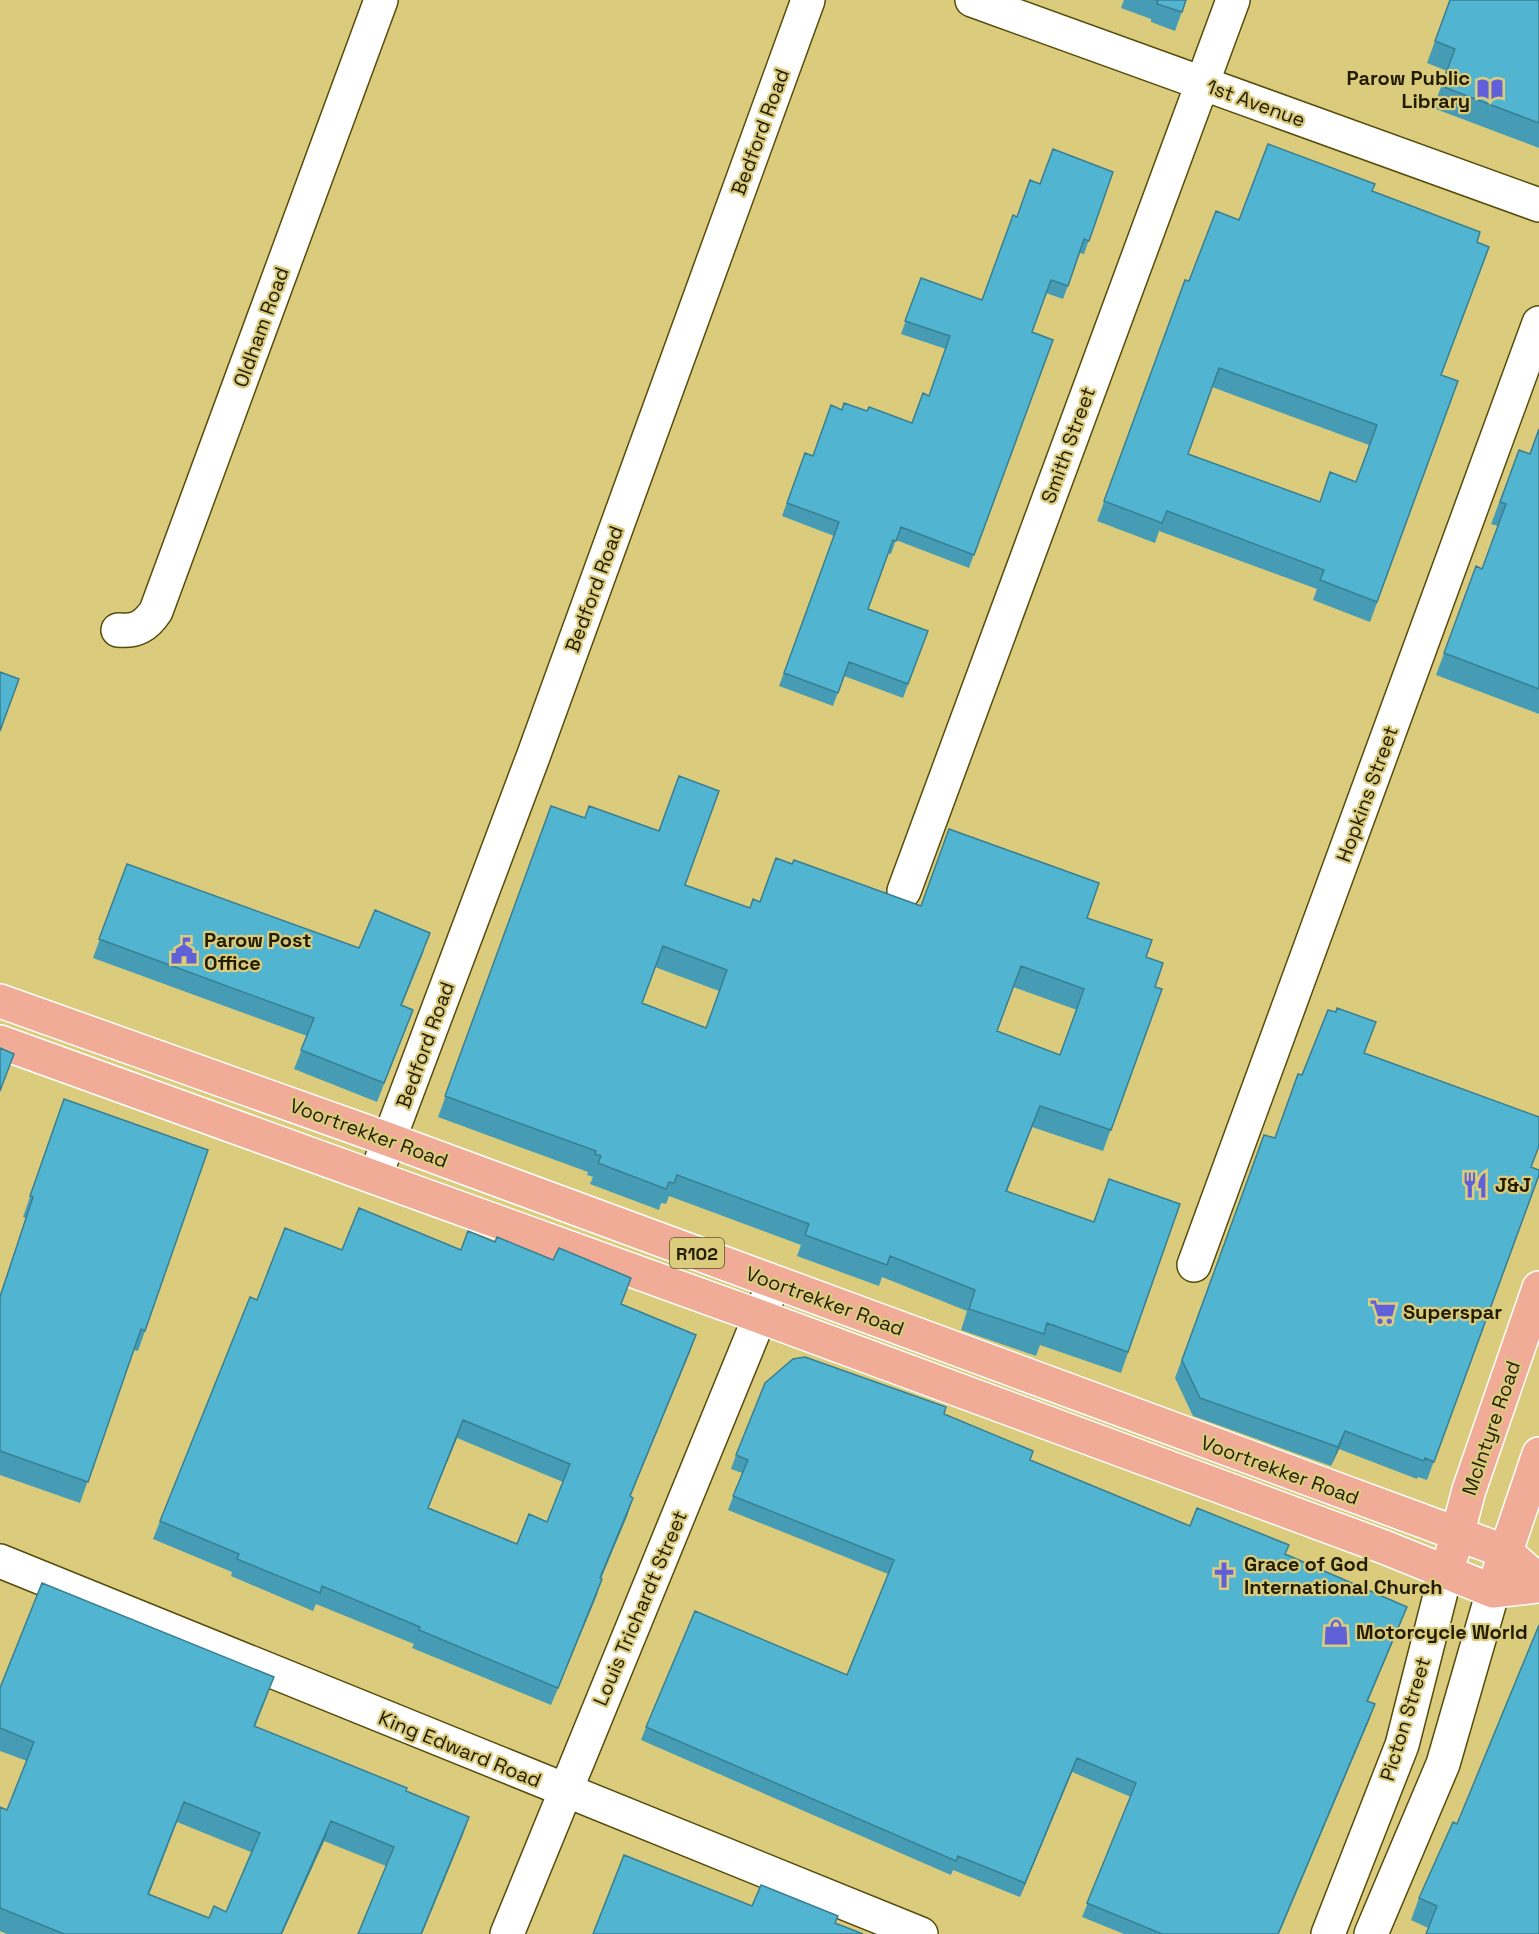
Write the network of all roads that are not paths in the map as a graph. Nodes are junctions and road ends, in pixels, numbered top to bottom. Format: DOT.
graph roads {
  1 [pos="381,0"];
  2 [pos="807,0"];
  3 [pos="972,0"];
  4 [pos="1233,0"];
  5 [pos="1202,84"];
  6 [pos="1539,206"];
  7 [pos="1539,323"];
  8 [pos="118,630"];
  9 [pos="903,891"];
  10 [pos="0,1001"];
  11 [pos="0,1042"];
  12 [pos="390,1140"];
  13 [pos="375,1177"];
  14 [pos="1194,1265"];
  15 [pos="774,1282"];
  16 [pos="1539,1288"];
  17 [pos="761,1317"];
  18 [pos="1539,1454"];
  19 [pos="1458,1534"];
  20 [pos="1506,1552"];
  21 [pos="0,1561"];
  22 [pos="1446,1572"];
  23 [pos="1539,1581"];
  24 [pos="1539,1586"];
  25 [pos="1493,1591"];
  26 [pos="564,1791"];
  27 [pos="507,1934"];
  28 [pos="921,1934"];
  29 [pos="1328,1934"];
  30 [pos="1371,1934"];
  1 -- 8 [label="street, Oldham Road"];
  2 -- 12 [label="street, Bedford Road"];
  3 -- 5 [label="street, 1st Avenue"];
  4 -- 5 [label="street, Smith Street"];
  5 -- 6 [label="street, 1st Avenue"];
  5 -- 9 [label="street, Smith Street"];
  7 -- 14 [label="street, Hopkins Street"];
  10 -- 12 [label="main road, Voortrekker Road / R102"];
  11 -- 13 [label="main road, Voortrekker Road / R102"];
  12 -- 13 [label="street, Bedford Road"];
  12 -- 15 [label="main road, Voortrekker Road / R102"];
  13 -- 17 [label="main road, Voortrekker Road / R102"];
  15 -- 17 [label="street, Louis Trichardt Street"];
  15 -- 19 [label="main road, Voortrekker Road / R102"];
  16 -- 19 [label="main road, McIntyre Road"];
  17 -- 22 [label="main road, Voortrekker Road / R102"];
  17 -- 26 [label="street, Louis Trichardt Street"];
  18 -- 20 [label="main road"];
  19 -- 20 [label="main road, Voortrekker Road / R102"];
  19 -- 22 [label="main road, Picton Street"];
  20 -- 23 [label="main road, Voortrekker Road / R102"];
  20 -- 25 [label="main road"];
  21 -- 26 [label="street, King Edward Road"];
  22 -- 25 [label="main road, Voortrekker Road / R102"];
  22 -- 29 [label="street, Picton Street"];
  24 -- 25 [label="main road, Voortrekker Road / R102"];
  25 -- 30 [label="street"];
  26 -- 27 [label="street, Louis Trichardt Street"];
  26 -- 28 [label="street, King Edward Road"];
}
